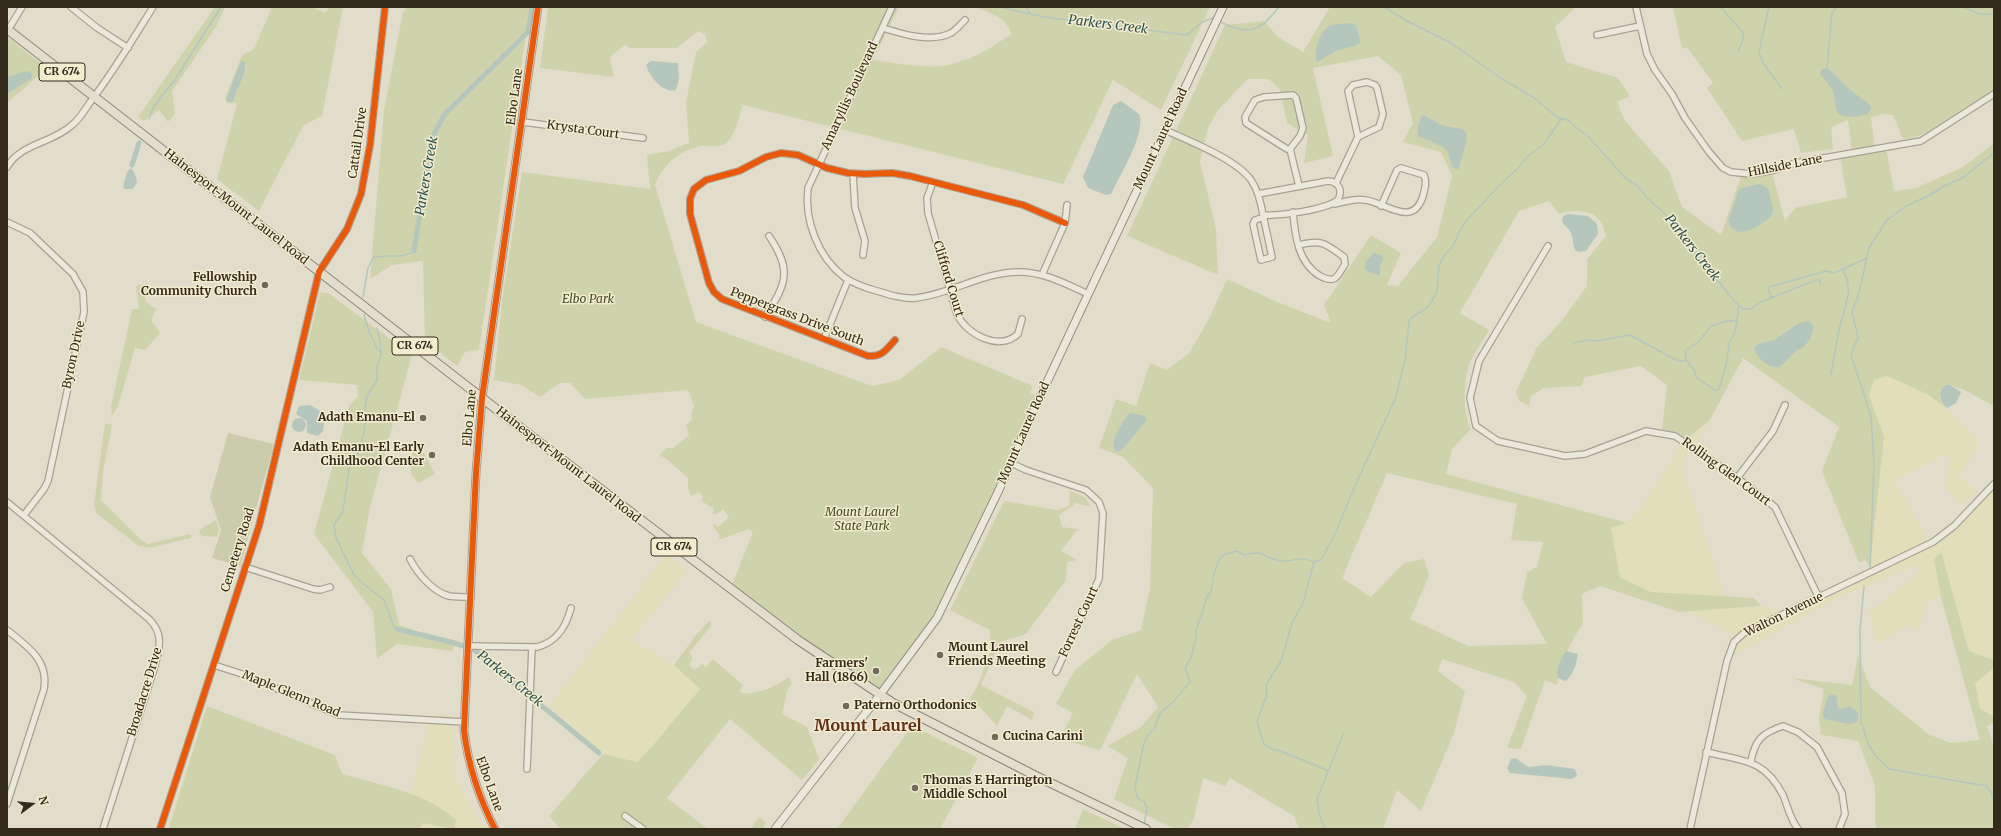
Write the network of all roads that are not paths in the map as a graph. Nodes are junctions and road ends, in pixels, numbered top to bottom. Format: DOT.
graph roads {
  1 [pos="22,7"];
  2 [pos="71,7"];
  3 [pos="153,7"];
  4 [pos="385,7"];
  5 [pos="538,7"];
  6 [pos="892,7"];
  7 [pos="1223,7"];
  8 [pos="1636,7"];
  9 [pos="965,20"];
  10 [pos="1640,26"];
  11 [pos="883,28"];
  12 [pos="7,30"];
  13 [pos="1597,35"];
  14 [pos="128,48"];
  15 [pos="1994,94"];
  16 [pos="94,97"];
  17 [pos="523,122"];
  18 [pos="1165,130"];
  19 [pos="1358,137"];
  20 [pos="643,138"];
  21 [pos="1290,149"];
  22 [pos="818,163"];
  23 [pos="7,167"];
  24 [pos="853,174"];
  25 [pos="933,182"];
  26 [pos="1336,183"];
  27 [pos="1299,186"];
  28 [pos="1258,194"];
  29 [pos="1332,204"];
  30 [pos="1067,205"];
  31 [pos="1381,206"];
  32 [pos="1294,212"];
  33 [pos="1264,216"];
  34 [pos="7,222"];
  35 [pos="1065,223"];
  36 [pos="769,236"];
  37 [pos="1299,245"];
  38 [pos="1548,246"];
  39 [pos="863,255"];
  40 [pos="319,272"];
  41 [pos="1042,275"];
  42 [pos="848,280"];
  43 [pos="950,289"];
  44 [pos="1088,294"];
  45 [pos="766,317"];
  46 [pos="1022,319"];
  47 [pos="824,339"];
  48 [pos="895,340"];
  49 [pos="482,398"];
  50 [pos="1785,405"];
  51 [pos="1011,463"];
  52 [pos="1737,478"];
  53 [pos="1994,484"];
  54 [pos="7,502"];
  55 [pos="24,516"];
  56 [pos="410,559"];
  57 [pos="245,567"];
  58 [pos="330,587"];
  59 [pos="471,597"];
  60 [pos="1819,598"];
  61 [pos="571,608"];
  62 [pos="7,630"];
  63 [pos="469,646"];
  64 [pos="532,647"];
  65 [pos="214,665"];
  66 [pos="1056,672"];
  67 [pos="879,696"];
  68 [pos="465,722"];
  69 [pos="1706,752"];
  70 [pos="1751,761"];
  71 [pos="527,769"];
  72 [pos="7,804"];
  73 [pos="625,816"];
  74 [pos="1143,828"];
  75 [pos="103,829"];
  76 [pos="160,829"];
  77 [pos="495,829"];
  78 [pos="643,829"];
  79 [pos="775,829"];
  80 [pos="1690,829"];
  81 [pos="1798,829"];
  82 [pos="1838,829"];
  1 -- 12 [label="street"];
  2 -- 14 [label="street"];
  3 -- 14 [label="street"];
  4 -- 40 [label="street, Cattail Drive"];
  5 -- 17 [label="main road, Elbo Lane"];
  6 -- 11 [label="street, Amaryllis Boulevard"];
  7 -- 18 [label="main road, Mount Laurel Road"];
  8 -- 10 [label="street, Hillside Lane"];
  9 -- 11 [label="street"];
  10 -- 13 [label="street"];
  10 -- 15 [label="street, Hillside Lane"];
  11 -- 22 [label="street, Amaryllis Boulevard"];
  12 -- 16 [label="main road, Hainesport-Mount Laurel Road / CR 674"];
  14 -- 16 [label="street"];
  16 -- 23 [label="street"];
  16 -- 40 [label="main road, Hainesport-Mount Laurel Road / CR 674"];
  17 -- 20 [label="street, Krysta Court"];
  17 -- 49 [label="main road, Elbo Lane"];
  18 -- 28 [label="street"];
  18 -- 44 [label="main road, Mount Laurel Road"];
  19 -- 19 [label="street"];
  19 -- 26 [label="street"];
  21 -- 21 [label="street"];
  21 -- 27 [label="street"];
  22 -- 24 [label="street, Peppergrass Drive South"];
  22 -- 42 [label="street, Amaryllis Boulevard"];
  22 -- 45 [label="street, Peppergrass Drive South"];
  24 -- 25 [label="street, Peppergrass Drive South"];
  24 -- 39 [label="street"];
  25 -- 35 [label="street, Peppergrass Drive South"];
  25 -- 43 [label="street, Clifford Court"];
  26 -- 27 [label="street"];
  26 -- 29 [label="street"];
  27 -- 28 [label="street"];
  28 -- 33 [label="street"];
  29 -- 31 [label="street"];
  29 -- 32 [label="street"];
  30 -- 35 [label="street"];
  31 -- 31 [label="street"];
  32 -- 33 [label="street"];
  32 -- 37 [label="street"];
  33 -- 33 [label="street"];
  34 -- 55 [label="street, Byron Drive"];
  35 -- 41 [label="street"];
  36 -- 45 [label="street"];
  37 -- 37 [label="street"];
  38 -- 52 [label="street, Rolling Glen Court"];
  40 -- 49 [label="main road, Hainesport-Mount Laurel Road / CR 674"];
  40 -- 57 [label="street, Cemetery Road"];
  41 -- 43 [label="street, Amaryllis Boulevard"];
  41 -- 44 [label="street, Amaryllis Boulevard"];
  42 -- 43 [label="street, Amaryllis Boulevard"];
  42 -- 47 [label="street"];
  43 -- 46 [label="street, Clifford Court"];
  44 -- 51 [label="main road, Mount Laurel Road"];
  45 -- 47 [label="street, Peppergrass Drive South"];
  47 -- 48 [label="street, Peppergrass Drive South"];
  49 -- 59 [label="main road, Elbo Lane"];
  49 -- 67 [label="main road, Hainesport-Mount Laurel Road / CR 674"];
  50 -- 52 [label="street"];
  51 -- 66 [label="street, Forrest Court"];
  51 -- 67 [label="main road, Mount Laurel Road"];
  52 -- 60 [label="street, Rolling Glen Court"];
  53 -- 60 [label="street, Walton Avenue"];
  54 -- 55 [label="street, Broadacre Drive"];
  55 -- 75 [label="street, Broadacre Drive"];
  56 -- 59 [label="street"];
  57 -- 58 [label="street"];
  57 -- 65 [label="street, Cemetery Road"];
  59 -- 63 [label="main road, Elbo Lane"];
  60 -- 69 [label="street, Walton Avenue"];
  61 -- 64 [label="street"];
  62 -- 72 [label="street"];
  63 -- 64 [label="street"];
  63 -- 68 [label="main road, Elbo Lane"];
  64 -- 71 [label="street"];
  65 -- 68 [label="street, Maple Glenn Road"];
  65 -- 76 [label="street, Cemetery Road"];
  67 -- 74 [label="main road, Hainesport-Mount Laurel Road / CR 674"];
  67 -- 79 [label="main road, Mount Laurel Road"];
  68 -- 77 [label="main road, Elbo Lane"];
  69 -- 70 [label="street"];
  69 -- 80 [label="street, Walton Avenue"];
  70 -- 81 [label="street"];
  70 -- 82 [label="street"];
  73 -- 78 [label="street"];
}
